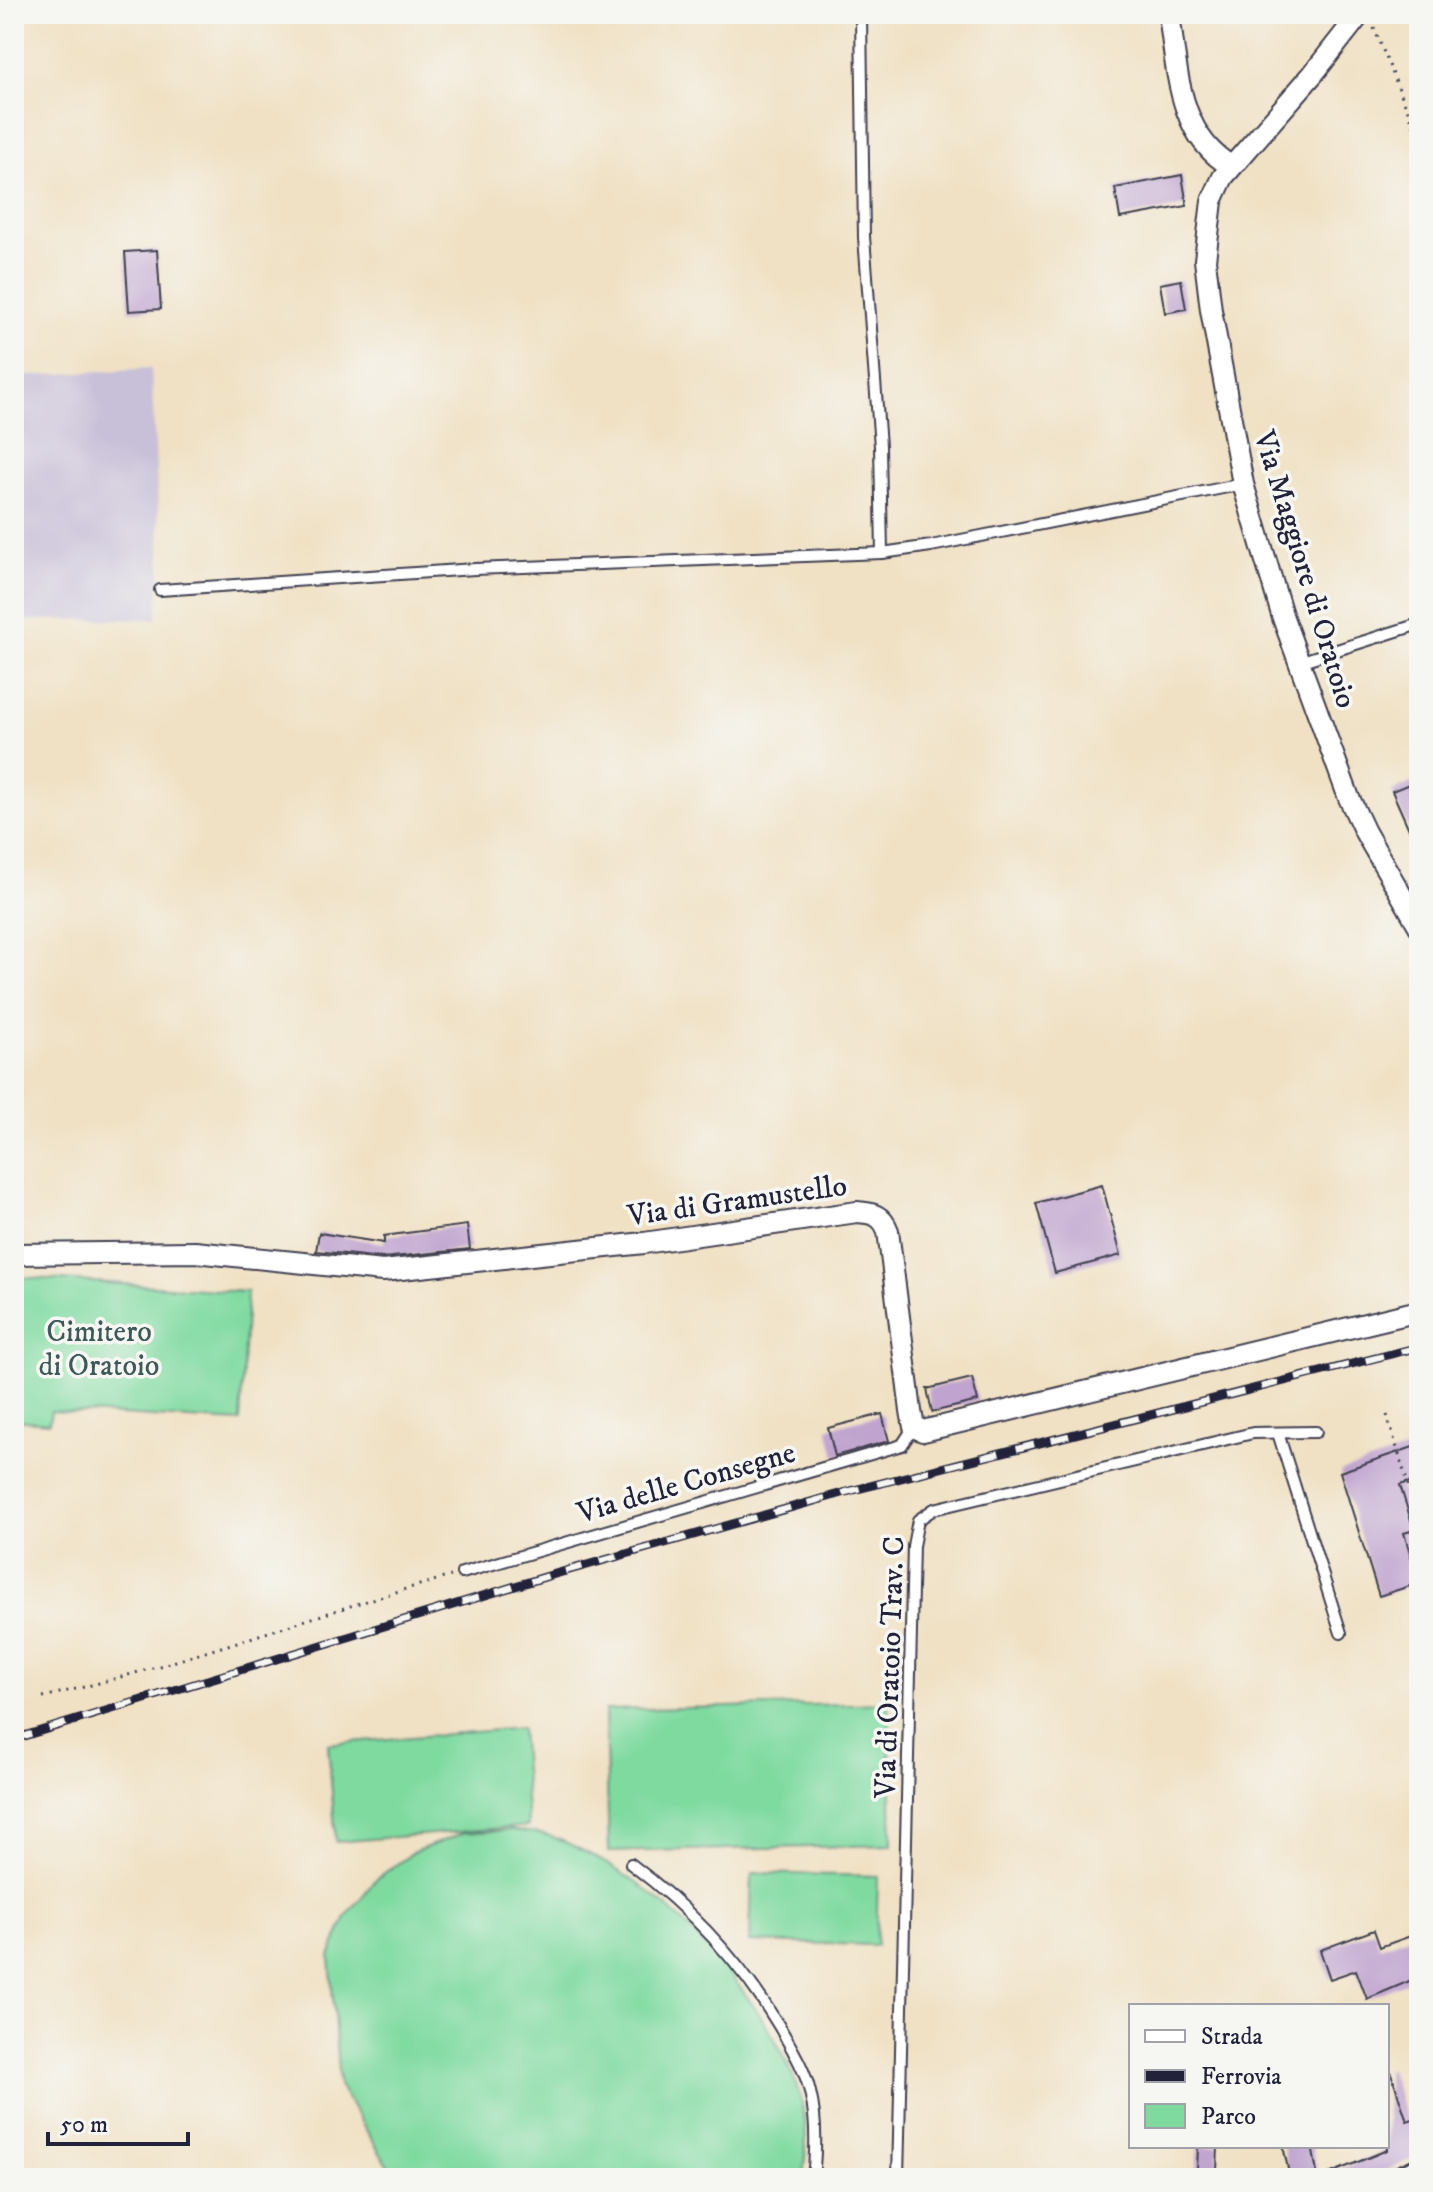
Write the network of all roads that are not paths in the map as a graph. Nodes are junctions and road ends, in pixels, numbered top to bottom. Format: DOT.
graph roads {
  1 [pos="861,14"];
  2 [pos="1169,14"];
  3 [pos="1366,18"];
  4 [pos="1231,166"];
  5 [pos="1243,484"];
  6 [pos="882,553"];
  7 [pos="160,590"];
  8 [pos="1419,624"];
  9 [pos="1299,662"];
  10 [pos="1416,912"];
  11 [pos="14,1254"];
  12 [pos="1419,1311"];
  13 [pos="914,1427"];
  14 [pos="1316,1432"];
  15 [pos="1278,1433"];
  16 [pos="462,1573"];
  17 [pos="1341,1633"];
  18 [pos="631,1864"];
  19 [pos="1419,2169"];
  20 [pos="813,2178"];
  21 [pos="898,2178"];
  22 [pos="1398,2178"];
  1 -- 6 [label="lane"];
  2 -- 4 [label="street"];
  3 -- 4 [label="street, Via Maggiore di Oratoio"];
  4 -- 5 [label="street, Via Maggiore di Oratoio"];
  5 -- 6 [label="lane"];
  5 -- 9 [label="street, Via Maggiore di Oratoio"];
  6 -- 7 [label="lane"];
  8 -- 9 [label="lane"];
  9 -- 10 [label="street, Via Maggiore di Oratoio"];
  11 -- 13 [label="street, Via di Gramustello"];
  12 -- 13 [label="street"];
  13 -- 16 [label="lane, Via delle Consegne"];
  14 -- 15 [label="lane, Via di Oratoio Trav. C"];
  15 -- 17 [label="lane"];
  15 -- 21 [label="lane, Via di Oratoio Trav. C"];
  18 -- 20 [label="lane"];
  19 -- 22 [label="street"];
}
